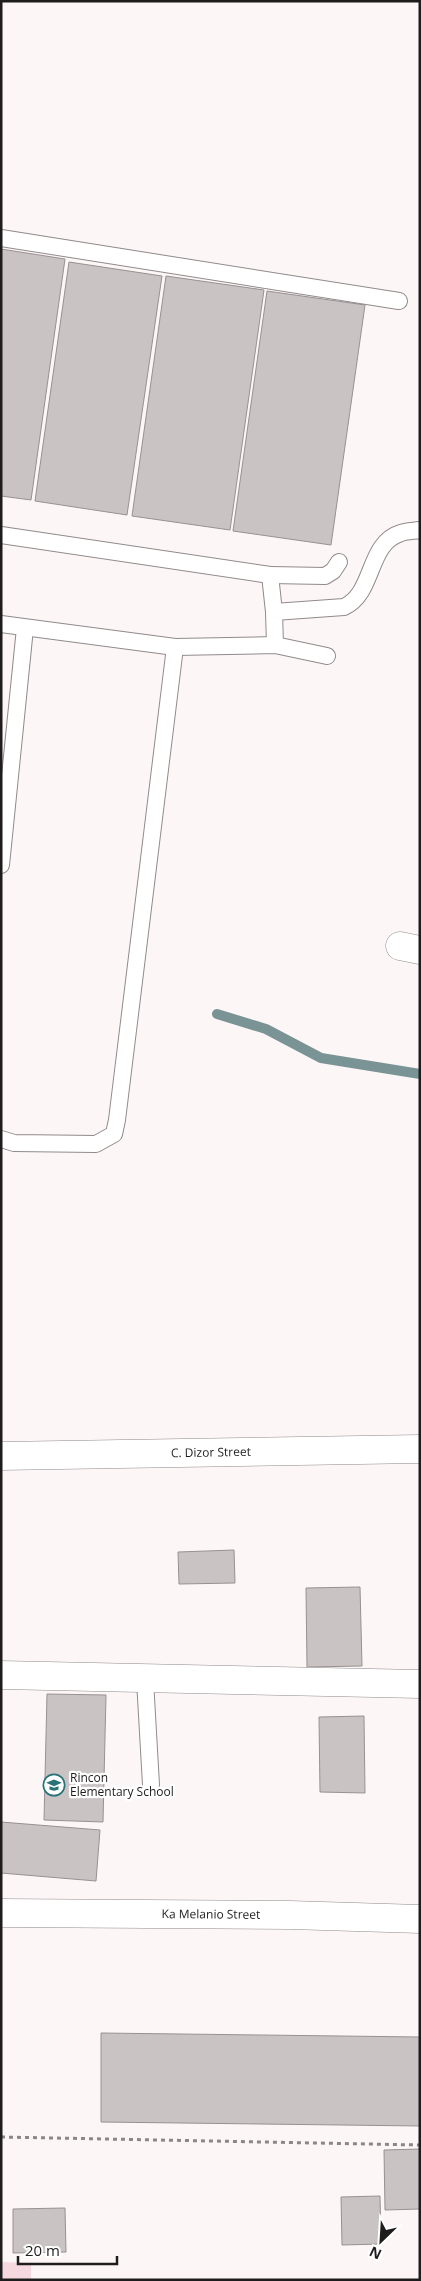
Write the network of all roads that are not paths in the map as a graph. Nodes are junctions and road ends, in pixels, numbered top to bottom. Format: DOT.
graph roads {
  1 [pos="1,238"];
  2 [pos="399,301"];
  3 [pos="420,530"];
  4 [pos="1,535"];
  5 [pos="339,562"];
  6 [pos="270,575"];
  7 [pos="274,612"];
  8 [pos="1,624"];
  9 [pos="25,628"];
  10 [pos="275,645"];
  11 [pos="175,647"];
  12 [pos="327,656"];
  13 [pos="1,866"];
  14 [pos="1,1139"];
  15 [pos="420,1449"];
  16 [pos="1,1456"];
  17 [pos="1,1675"];
  18 [pos="145,1680"];
  19 [pos="420,1684"];
  20 [pos="151,1785"];
  21 [pos="1,1912"];
  22 [pos="420,1919"];
  1 -- 2 [label="lane"];
  3 -- 7 [label="lane"];
  4 -- 6 [label="lane"];
  5 -- 6 [label="lane"];
  6 -- 7 [label="lane"];
  7 -- 10 [label="lane"];
  8 -- 9 [label="lane"];
  9 -- 11 [label="lane"];
  9 -- 13 [label="lane"];
  10 -- 11 [label="lane"];
  10 -- 12 [label="lane"];
  11 -- 14 [label="lane"];
  15 -- 16 [label="street, C. Dizor Street"];
  17 -- 18 [label="street"];
  18 -- 19 [label="street"];
  18 -- 20 [label="lane"];
  21 -- 22 [label="street, Ka Melanio Street"];
}
